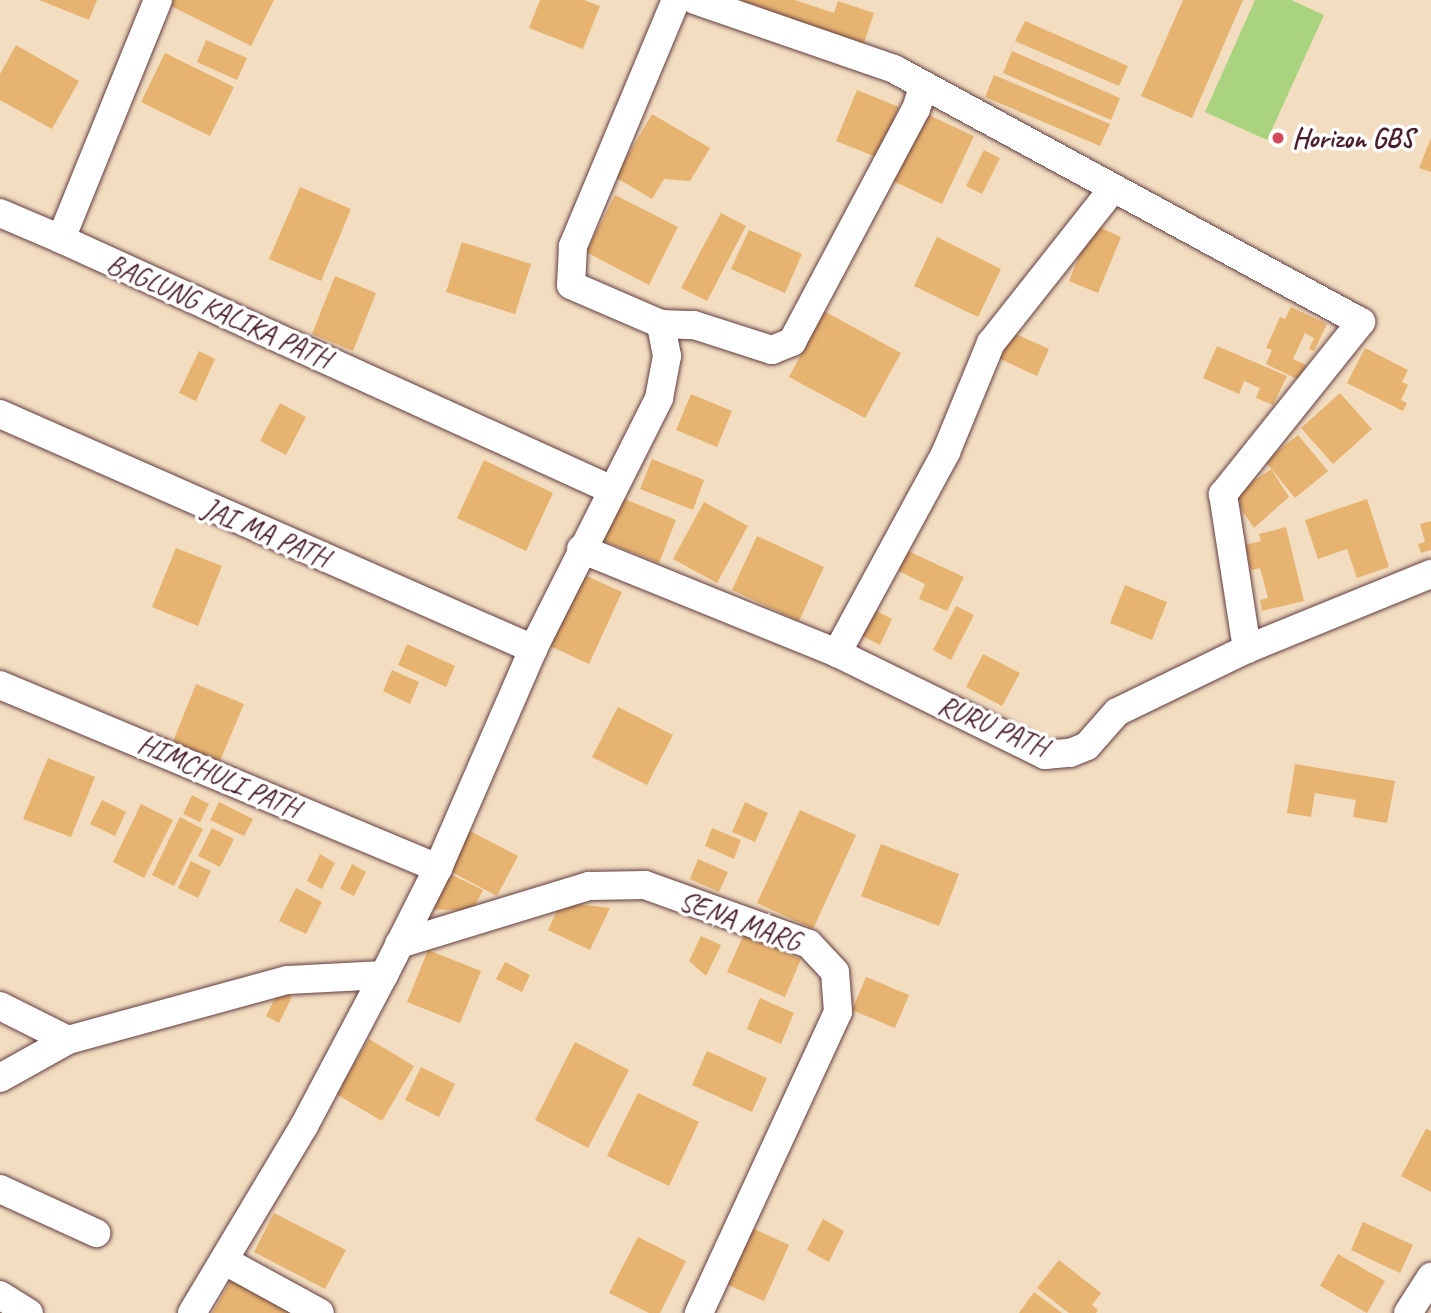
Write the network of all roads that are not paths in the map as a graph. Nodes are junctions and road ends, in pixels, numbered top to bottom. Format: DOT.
graph roads {
  1 [pos="158,0"];
  2 [pos="674,2"];
  3 [pos="923,85"];
  4 [pos="1112,190"];
  5 [pos="0,213"];
  6 [pos="61,239"];
  7 [pos="661,324"];
  8 [pos="0,414"];
  9 [pos="612,490"];
  10 [pos="581,549"];
  11 [pos="1431,573"];
  12 [pos="533,649"];
  13 [pos="1247,649"];
  14 [pos="836,653"];
  15 [pos="0,685"];
  16 [pos="439,868"];
  17 [pos="399,944"];
  18 [pos="384,975"];
  19 [pos="0,1006"];
  20 [pos="68,1040"];
  21 [pos="0,1078"];
  22 [pos="0,1189"];
  23 [pos="96,1233"];
  24 [pos="225,1261"];
  25 [pos="1431,1277"];
  26 [pos="0,1295"];
  27 [pos="29,1313"];
  28 [pos="192,1313"];
  29 [pos="320,1313"];
  30 [pos="699,1313"];
  31 [pos="1408,1313"];
  1 -- 6 [label="street"];
  2 -- 3 [label="street"];
  2 -- 7 [label="street"];
  3 -- 4 [label="street"];
  3 -- 7 [label="street"];
  4 -- 13 [label="street"];
  4 -- 14 [label="street"];
  5 -- 6 [label="street, BAGLUNG KALIKA PATH"];
  6 -- 9 [label="street, BAGLUNG KALIKA PATH"];
  7 -- 9 [label="street"];
  8 -- 12 [label="street, JAI MA PATH"];
  9 -- 10 [label="street"];
  10 -- 12 [label="street"];
  10 -- 14 [label="street, RURU PATH"];
  11 -- 13 [label="street, RURU PATH"];
  12 -- 16 [label="street"];
  13 -- 14 [label="street, RURU PATH"];
  15 -- 16 [label="street, HIMCHULI PATH"];
  16 -- 17 [label="street"];
  17 -- 18 [label="street"];
  17 -- 30 [label="street, SENA MARG"];
  18 -- 20 [label="street"];
  18 -- 24 [label="street"];
  19 -- 20 [label="street"];
  20 -- 21 [label="street"];
  22 -- 23 [label="street"];
  24 -- 28 [label="street"];
  24 -- 29 [label="street"];
  25 -- 31 [label="street"];
  26 -- 27 [label="street"];
}
